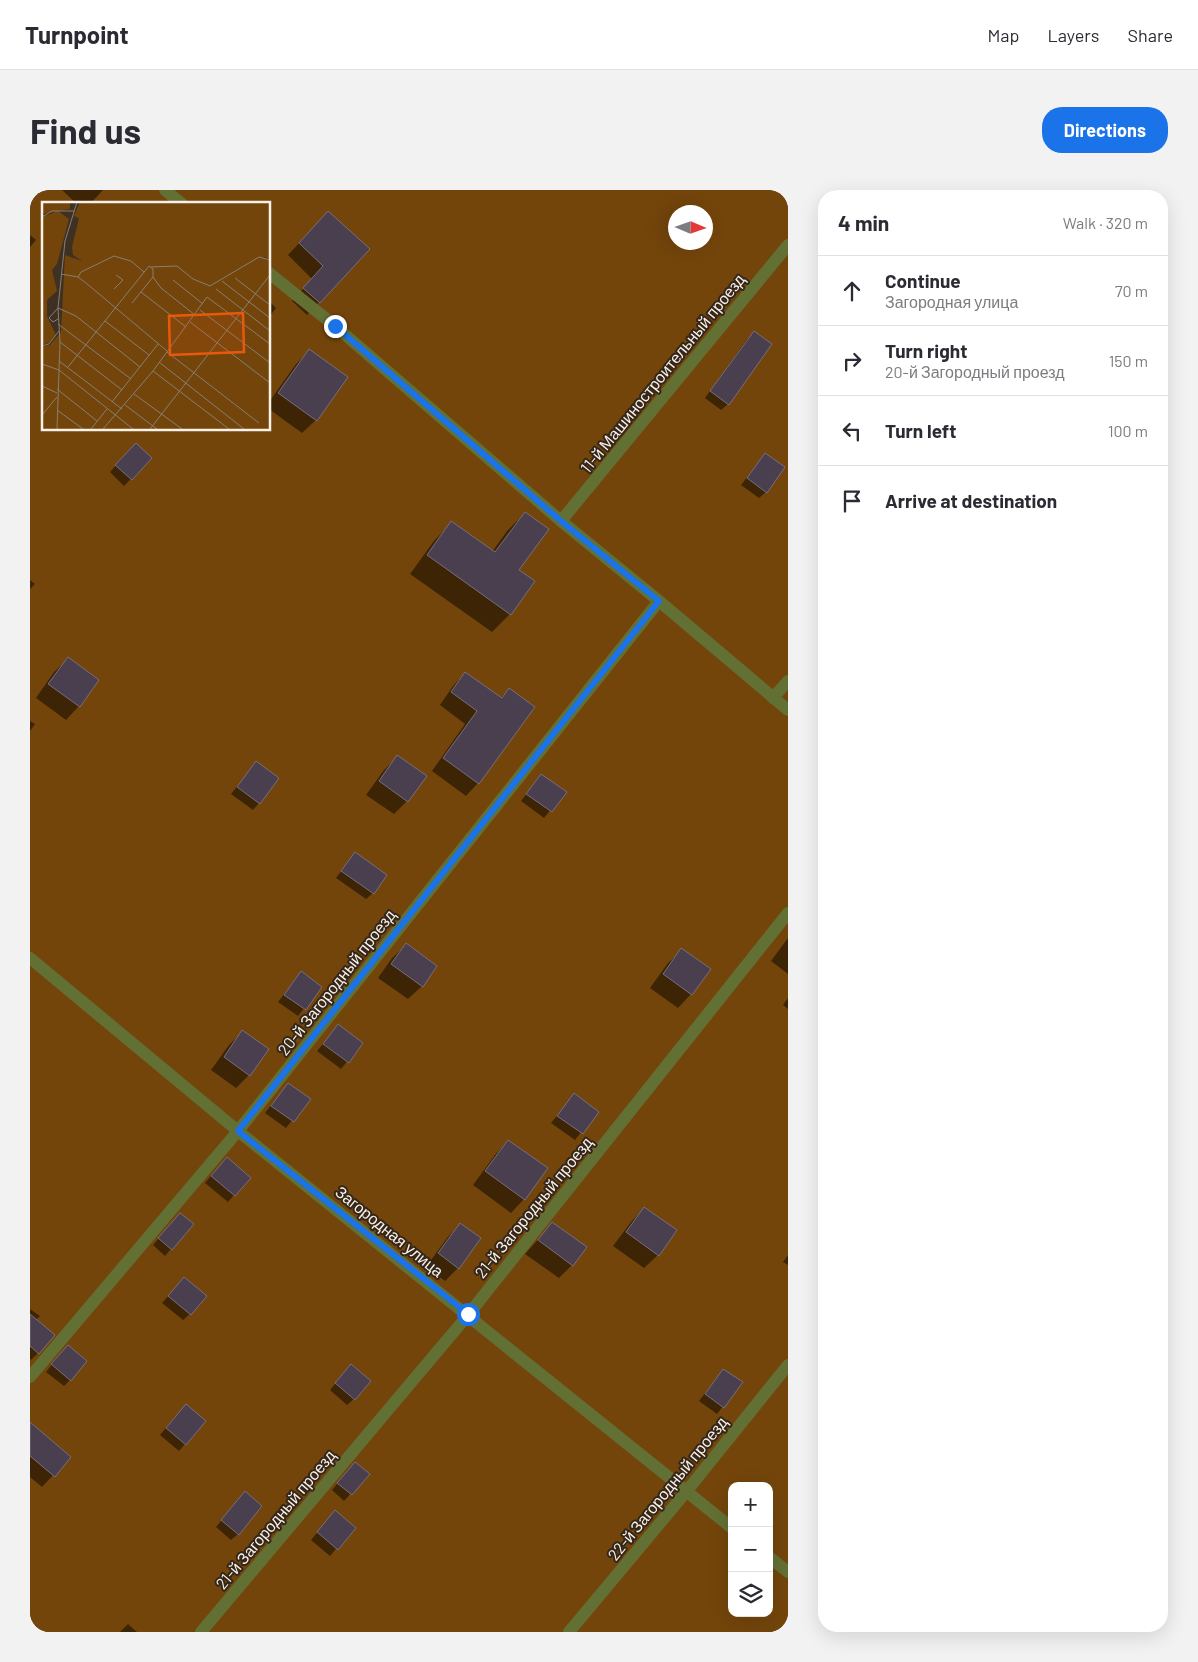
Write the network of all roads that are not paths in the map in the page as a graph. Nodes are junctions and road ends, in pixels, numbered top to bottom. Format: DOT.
graph roads {
  1 [pos="165,190"];
  2 [pos="180,202"];
  3 [pos="788,245"];
  4 [pos="270,274"];
  5 [pos="561,521"];
  6 [pos="659,601"];
  7 [pos="788,681"];
  8 [pos="773,698"];
  9 [pos="788,710"];
  10 [pos="788,913"];
  11 [pos="30,958"];
  12 [pos="238,1131"];
  13 [pos="468,1314"];
  14 [pos="788,1365"];
  15 [pos="30,1377"];
  16 [pos="686,1492"];
  17 [pos="731,1527"];
  18 [pos="773,1560"];
  19 [pos="788,1572"];
  20 [pos="201,1632"];
  21 [pos="569,1632"];
  1 -- 2 [label="street"];
  3 -- 5 [label="street, 11-й Машиностроительный проезд"];
  4 -- 5 [label="street"];
  5 -- 6 [label="street"];
  6 -- 8 [label="street"];
  6 -- 12 [label="street, 20-й Загородный проезд"];
  7 -- 8 [label="street"];
  8 -- 9 [label="street"];
  10 -- 13 [label="street, 21-й Загородный проезд"];
  11 -- 12 [label="street, Загородная улица"];
  12 -- 13 [label="street, Загородная улица"];
  12 -- 15 [label="street, 20-й Загородный проезд"];
  13 -- 16 [label="street, Загородная улица"];
  13 -- 20 [label="street, 21-й Загородный проезд"];
  14 -- 16 [label="street, 22-й Загородный проезд"];
  16 -- 17 [label="street, Загородная улица"];
  16 -- 21 [label="street, 22-й Загородный проезд"];
  18 -- 19 [label="street"];
}
